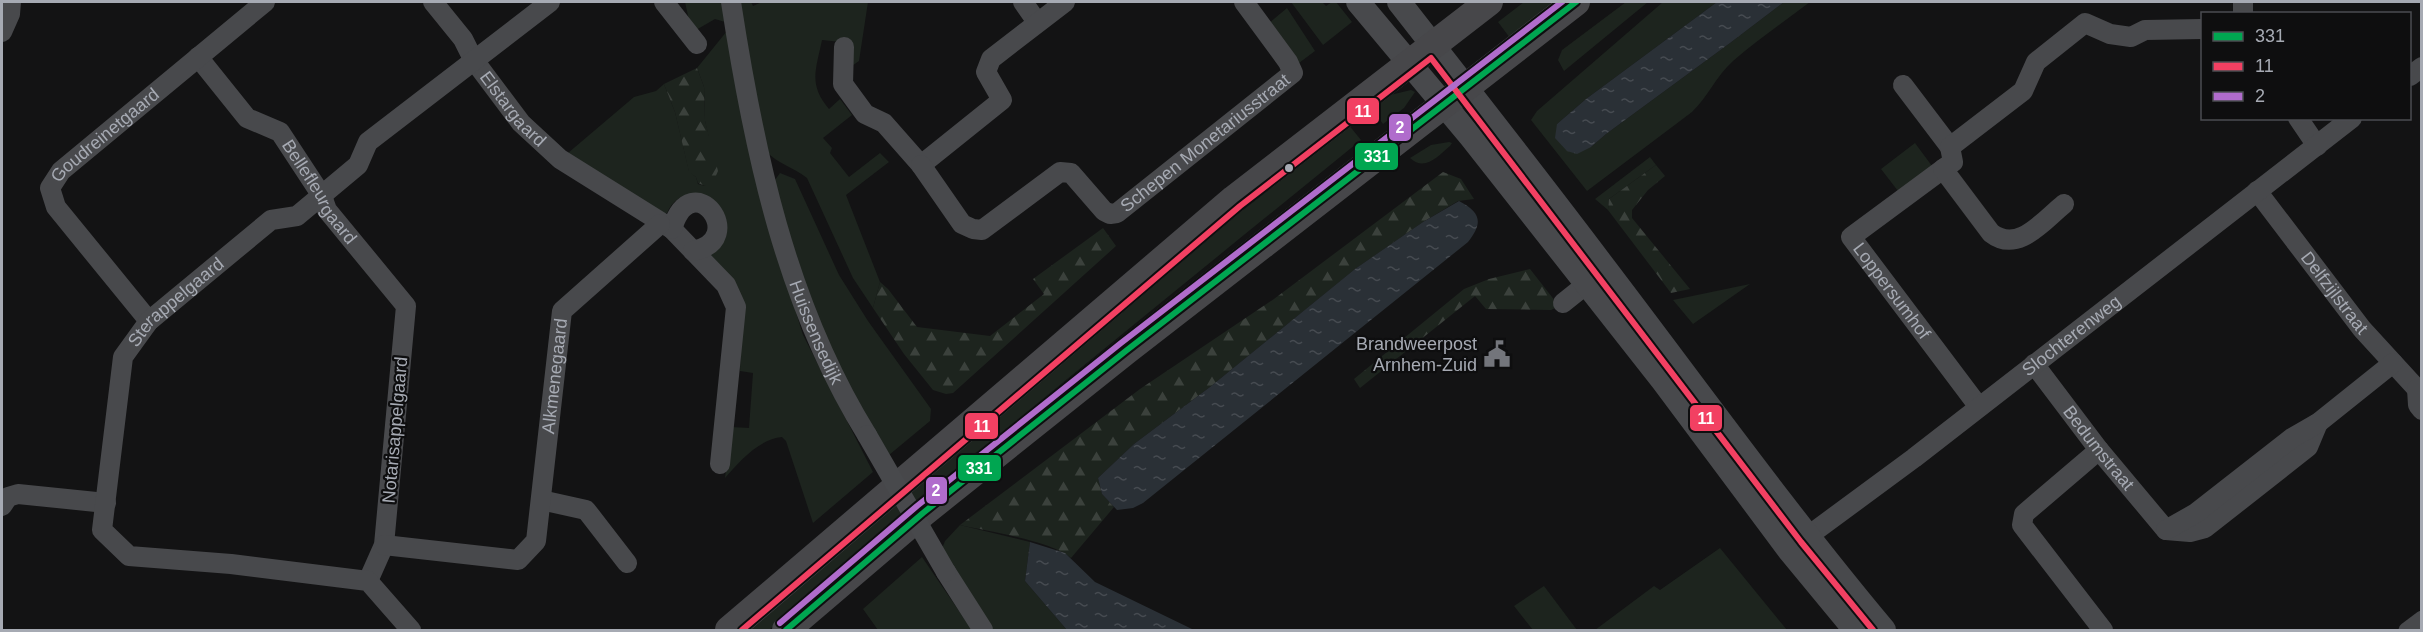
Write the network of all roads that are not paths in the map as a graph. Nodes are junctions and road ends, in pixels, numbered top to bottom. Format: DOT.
graph roads {
  1 [pos="11,2"];
  2 [pos="265,2"];
  3 [pos="433,2"];
  4 [pos="550,2"];
  5 [pos="664,2"];
  6 [pos="731,2"];
  7 [pos="1023,2"];
  8 [pos="1065,2"];
  9 [pos="1244,2"];
  10 [pos="1358,2"];
  11 [pos="1399,2"];
  12 [pos="1489,2"];
  13 [pos="1576,2"];
  14 [pos="1037,22"];
  15 [pos="2201,29"];
  16 [pos="2,32"];
  17 [pos="697,44"];
  18 [pos="1433,45"];
  19 [pos="844,47"];
  20 [pos="198,57"];
  21 [pos="473,59"];
  22 [pos="1409,63"];
  23 [pos="1903,85"];
  24 [pos="1454,95"];
  25 [pos="2299,120"];
  26 [pos="2350,120"];
  27 [pos="2317,146"];
  28 [pos="1950,147"];
  29 [pos="921,165"];
  30 [pos="1943,169"];
  31 [pos="2257,191"];
  32 [pos="321,196"];
  33 [pos="2064,204"];
  34 [pos="666,226"];
  35 [pos="693,251"];
  36 [pos="1605,269"];
  37 [pos="386,282"];
  38 [pos="1586,285"];
  39 [pos="1563,303"];
  40 [pos="149,321"];
  41 [pos="2393,363"];
  42 [pos="2034,364"];
  43 [pos="2419,391"];
  44 [pos="1979,407"];
  45 [pos="2421,410"];
  46 [pos="2099,450"];
  47 [pos="720,464"];
  48 [pos="541,500"];
  49 [pos="106,503"];
  50 [pos="2,507"];
  51 [pos="1798,543"];
  52 [pos="384,545"];
  53 [pos="627,563"];
  54 [pos="368,581"];
  55 [pos="2421,618"];
  56 [pos="411,630"];
  57 [pos="729,630"];
  58 [pos="786,630"];
  59 [pos="983,630"];
  60 [pos="1855,630"];
  61 [pos="1884,630"];
  62 [pos="2103,630"];
  63 [pos="2406,630"];
  1 -- 16 [label="street"];
  2 -- 20 [label="street, Goudreinetgaard"];
  3 -- 21 [label="street, Elstargaard"];
  4 -- 21 [label="street, Sterappelgaard"];
  5 -- 17 [label="street"];
  6 -- 59 [label="street, Huissensedijk, bridge"];
  7 -- 14 [label="street"];
  8 -- 14 [label="street"];
  9 -- 29 [label="street, Schepen Monetariusstraat"];
  10 -- 22 [label="street"];
  11 -- 18 [label="street"];
  12 -- 18 [label="main road"];
  13 -- 24 [label="main road"];
  14 -- 29 [label="street"];
  15 -- 28 [label="street"];
  18 -- 22 [label="main road"];
  18 -- 24 [label="street"];
  19 -- 29 [label="street, Schepen Monetariusstraat"];
  20 -- 32 [label="street, Bellefleurgaard"];
  20 -- 40 [label="street, Goudreinetgaard"];
  21 -- 32 [label="street, Sterappelgaard"];
  21 -- 34 [label="street, Elstargaard"];
  22 -- 24 [label="street"];
  22 -- 57 [label="main road"];
  23 -- 28 [label="street"];
  24 -- 36 [label="street"];
  24 -- 38 [label="street"];
  24 -- 58 [label="main road"];
  25 -- 27 [label="street"];
  26 -- 27 [label="street, Slochterenweg"];
  27 -- 31 [label="street, Slochterenweg"];
  28 -- 30 [label="street"];
  30 -- 33 [label="street"];
  30 -- 44 [label="street, Loppersumhof"];
  31 -- 41 [label="street, Delfzijlstraat"];
  31 -- 42 [label="street, Slochterenweg"];
  32 -- 37 [label="street, Bellefleurgaard"];
  32 -- 40 [label="street, Sterappelgaard"];
  34 -- 35 [label="street"];
  34 -- 35 [label="street, Alkmenegaard"];
  34 -- 48 [label="street, Alkmenegaard"];
  35 -- 47 [label="street"];
  36 -- 38 [label="street"];
  36 -- 51 [label="street"];
  37 -- 52 [label="street, Notarisappelgaard"];
  38 -- 39 [label="street"];
  38 -- 51 [label="street"];
  40 -- 49 [label="street, Sterappelgaard"];
  41 -- 43 [label="street, Delfzijlstraat"];
  41 -- 46 [label="street, Bedumstraat"];
  42 -- 44 [label="street, Slochterenweg"];
  42 -- 46 [label="street, Bedumstraat"];
  43 -- 45 [label="street, Delfzijlstraat"];
  44 -- 51 [label="street, Slochterenweg"];
  46 -- 62 [label="street"];
  48 -- 52 [label="street, Alkmenegaard"];
  48 -- 53 [label="street"];
  49 -- 50 [label="street"];
  49 -- 54 [label="street, Sterappelgaard"];
  51 -- 60 [label="street"];
  51 -- 61 [label="street"];
  52 -- 54 [label="street, Notarisappelgaard"];
  54 -- 56 [label="street"];
  55 -- 63 [label="street"];
}
